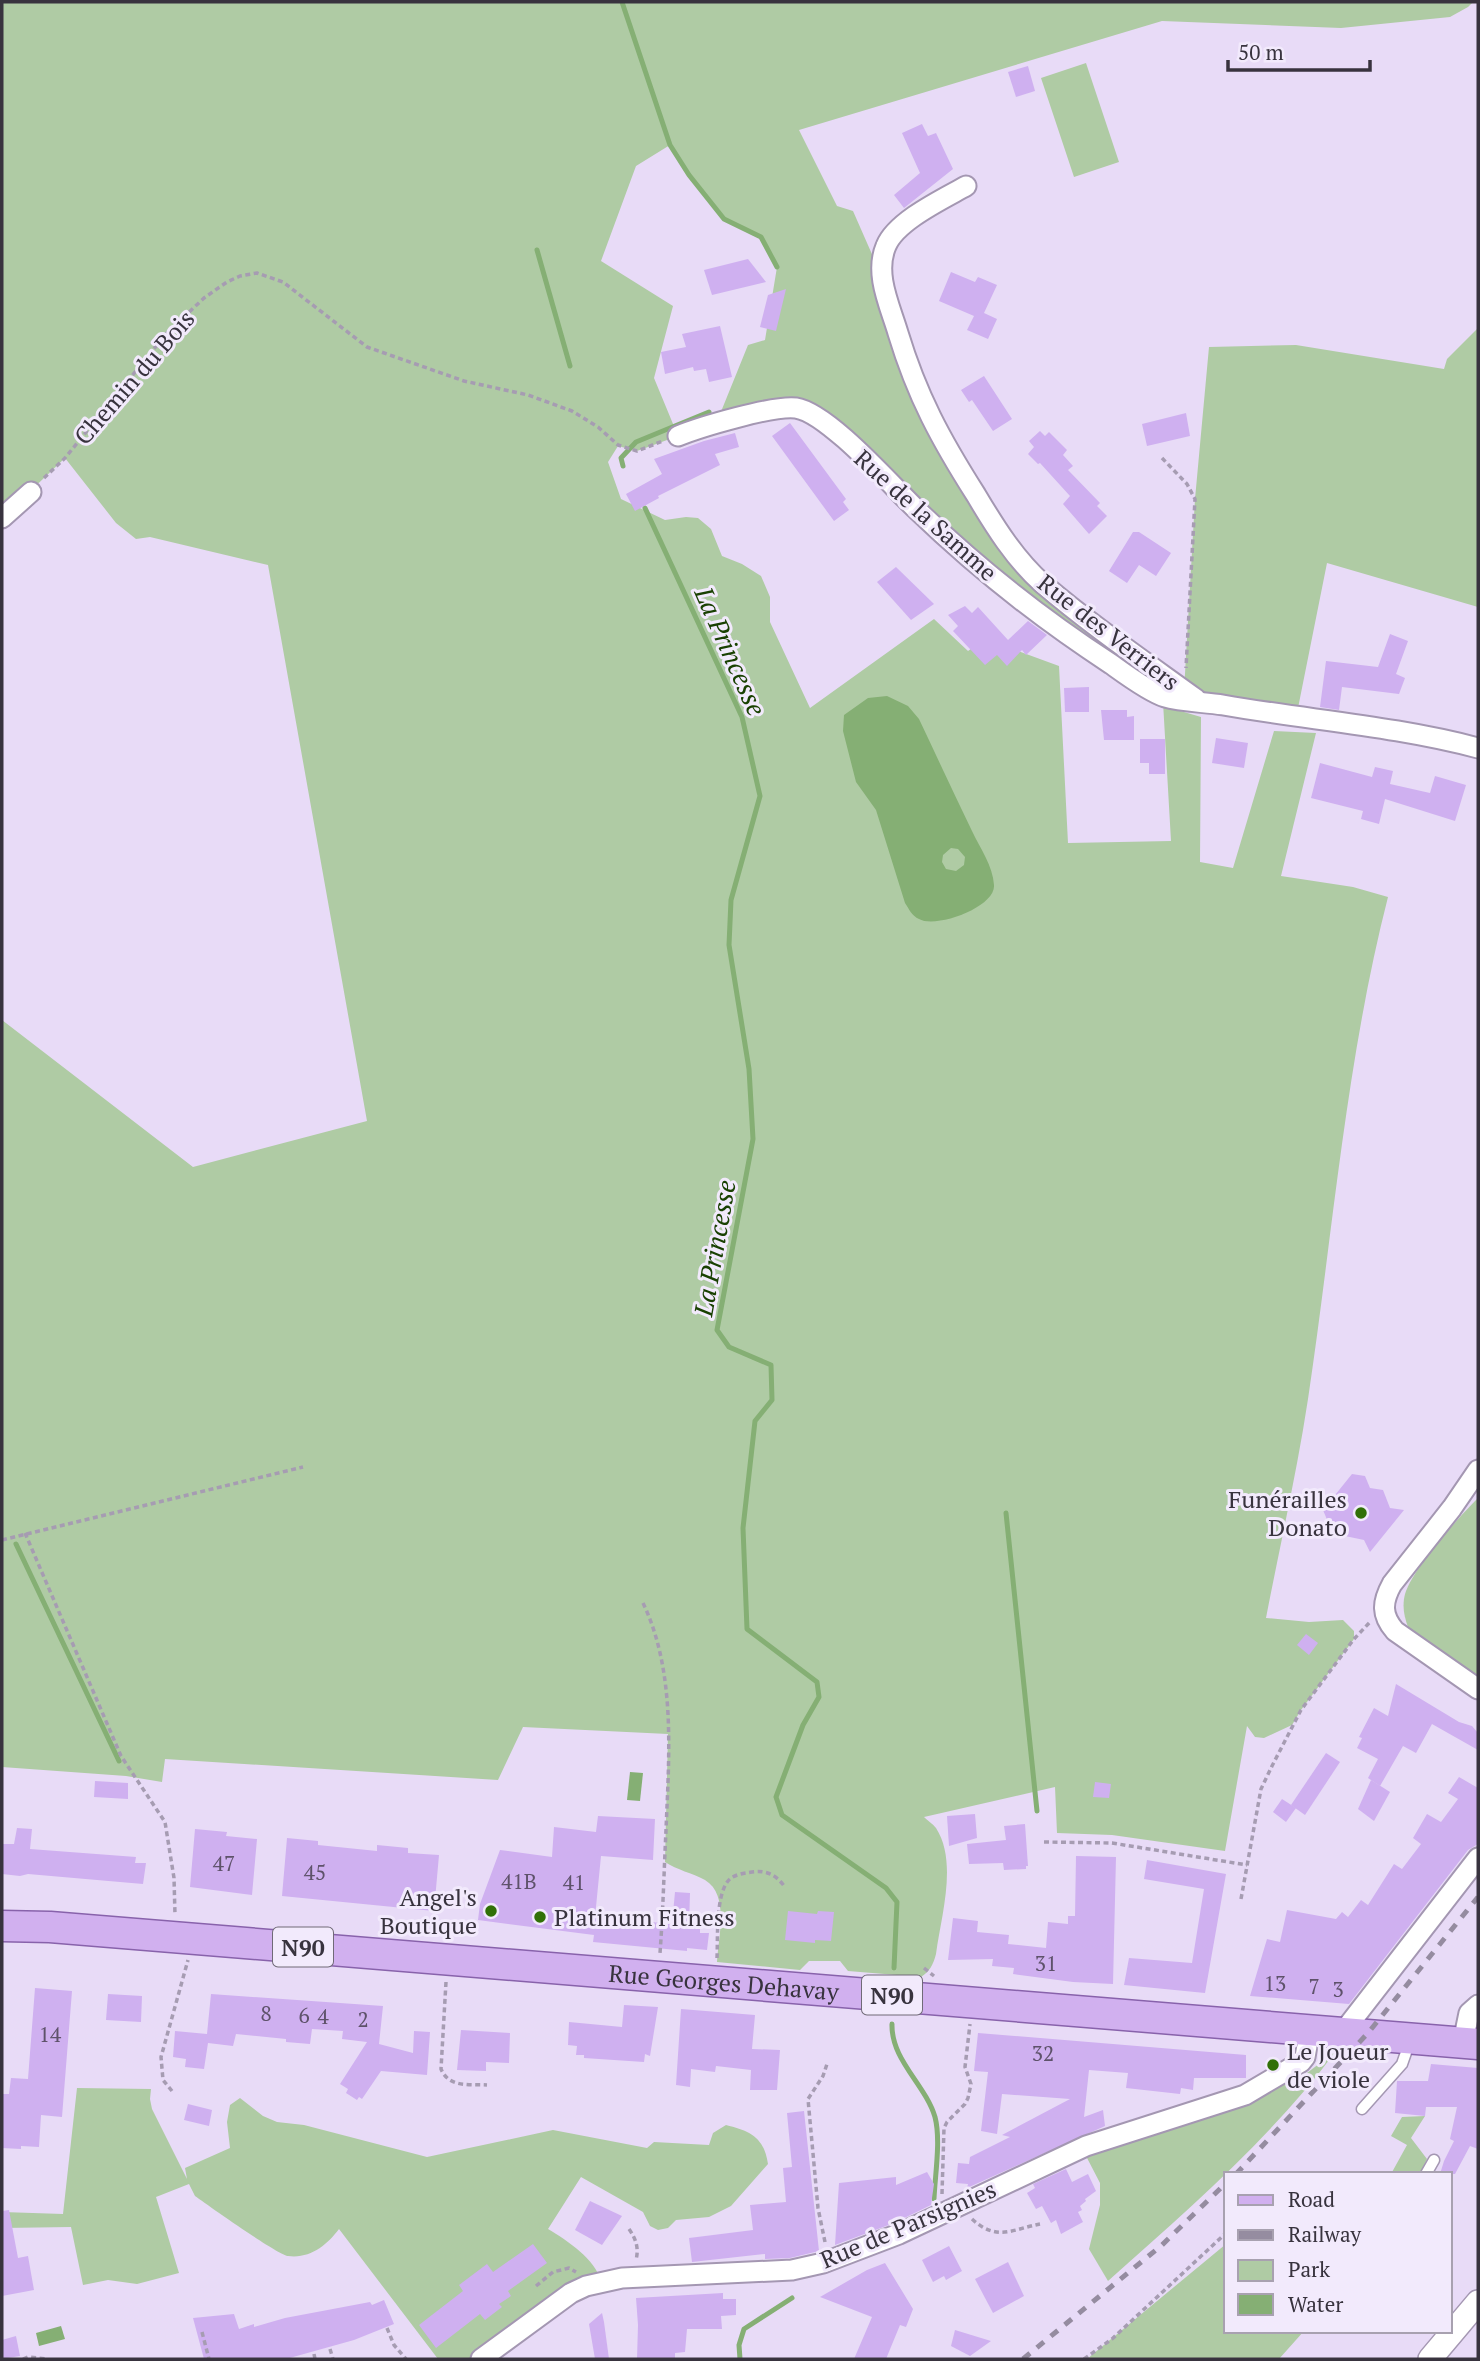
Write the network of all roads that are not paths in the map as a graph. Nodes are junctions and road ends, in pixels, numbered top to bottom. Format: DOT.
graph roads {
  1 [pos="966,186"];
  2 [pos="678,436"];
  3 [pos="31,492"];
  4 [pos="2,518"];
  5 [pos="1190,695"];
  6 [pos="1478,748"];
  7 [pos="1478,1470"];
  8 [pos="1478,1689"];
  9 [pos="1478,1858"];
  10 [pos="2,1924"];
  11 [pos="1478,2005"];
  12 [pos="1310,2029"];
  13 [pos="1343,2032"];
  14 [pos="1412,2038"];
  15 [pos="1471,2043"];
  16 [pos="1362,2109"];
  17 [pos="1434,2160"];
  18 [pos="1427,2172"];
  19 [pos="1478,2302"];
  20 [pos="1452,2333"];
  21 [pos="1452,2333"];
  22 [pos="481,2359"];
  23 [pos="1430,2359"];
  1 -- 5 [label="street, Rue des Verriers"];
  2 -- 5 [label="street, Rue de la Samme"];
  3 -- 4 [label="street"];
  5 -- 6 [label="street, Rue des Verriers"];
  7 -- 8 [label="street"];
  9 -- 13 [label="street"];
  10 -- 12 [label="main road, Rue Georges Dehavay / N90"];
  11 -- 15 [label="street"];
  12 -- 13 [label="main road, Rue Georges Dehavay / N90"];
  12 -- 22 [label="street, Rue de Parsignies"];
  13 -- 14 [label="main road, N90"];
  14 -- 15 [label="main road, N90"];
  14 -- 16 [label="lane"];
  17 -- 18 [label="lane"];
  19 -- 20 [label="street"];
  21 -- 23 [label="street"];
}
